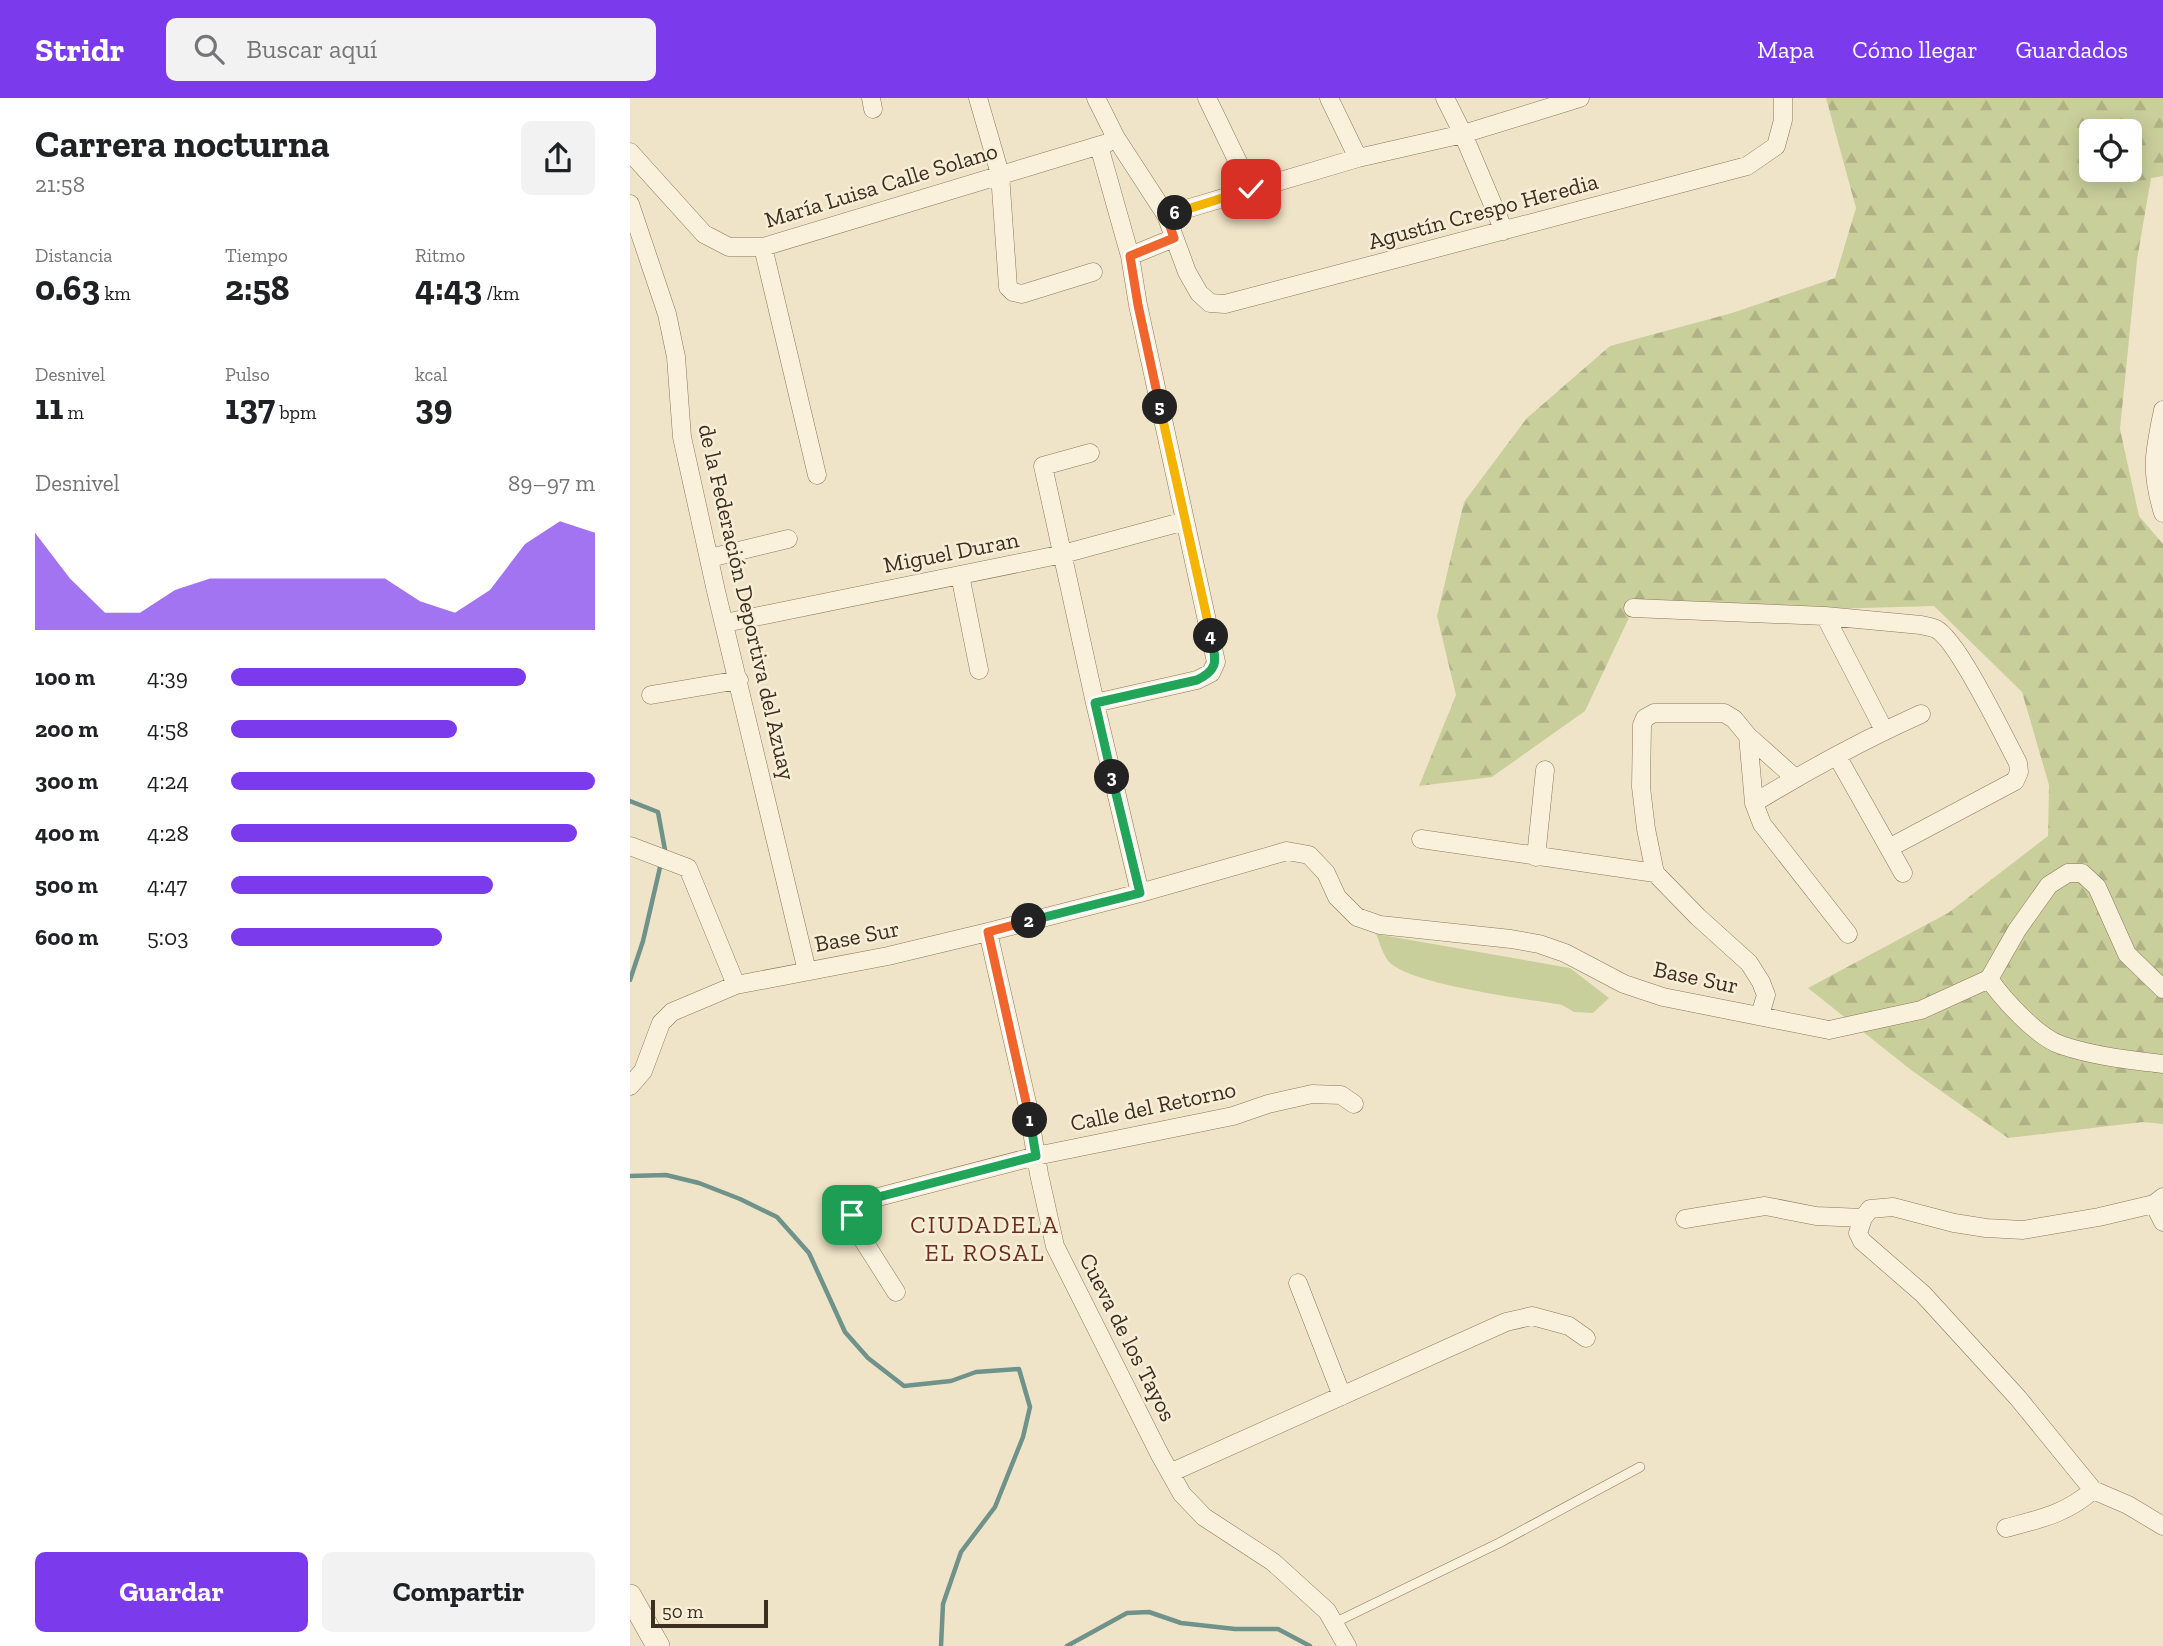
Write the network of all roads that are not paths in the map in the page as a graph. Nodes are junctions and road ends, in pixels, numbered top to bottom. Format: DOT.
graph roads {
  1 [pos="978,98"];
  2 [pos="1096,98"];
  3 [pos="1329,98"];
  4 [pos="1445,98"];
  5 [pos="1580,98"];
  6 [pos="1783,98"];
  7 [pos="1210,99"];
  8 [pos="1548,102"];
  9 [pos="1463,134"];
  10 [pos="1116,138"];
  11 [pos="1099,146"];
  12 [pos="630,152"];
  13 [pos="1358,158"];
  14 [pos="1000,174"];
  15 [pos="1251,189"];
  16 [pos="630,204"];
  17 [pos="1166,215"];
  18 [pos="1504,231"];
  19 [pos="1174,238"];
  20 [pos="762,247"];
  21 [pos="1130,256"];
  22 [pos="1093,272"];
  23 [pos="2163,410"];
  24 [pos="1090,453"];
  25 [pos="817,475"];
  26 [pos="2163,513"];
  27 [pos="1185,521"];
  28 [pos="788,538"];
  29 [pos="1063,554"];
  30 [pos="710,558"];
  31 [pos="960,575"];
  32 [pos="1633,608"];
  33 [pos="1825,616"];
  34 [pos="725,623"];
  35 [pos="979,670"];
  36 [pos="739,680"];
  37 [pos="651,695"];
  38 [pos="1095,703"];
  39 [pos="1921,714"];
  40 [pos="1884,730"];
  41 [pos="1748,736"];
  42 [pos="1838,756"];
  43 [pos="1545,771"];
  44 [pos="1795,778"];
  45 [pos="1754,803"];
  46 [pos="1422,839"];
  47 [pos="630,846"];
  48 [pos="1889,848"];
  49 [pos="1536,856"];
  50 [pos="1656,873"];
  51 [pos="1903,873"];
  52 [pos="1140,893"];
  53 [pos="988,932"];
  54 [pos="1848,934"];
  55 [pos="807,971"];
  56 [pos="1989,979"];
  57 [pos="736,985"];
  58 [pos="2163,989"];
  59 [pos="1760,1015"];
  60 [pos="2163,1064"];
  61 [pos="630,1086"];
  62 [pos="1353,1104"];
  63 [pos="1036,1156"];
  64 [pos="2158,1200"];
  65 [pos="1863,1218"];
  66 [pos="1685,1219"];
  67 [pos="2163,1222"];
  68 [pos="1298,1283"];
  69 [pos="895,1292"];
  70 [pos="1586,1338"];
  71 [pos="1342,1396"];
  72 [pos="1640,1467"];
  73 [pos="1170,1473"];
  74 [pos="2093,1490"];
  75 [pos="2163,1526"];
  76 [pos="2006,1528"];
  77 [pos="630,1596"];
  78 [pos="1334,1623"];
  79 [pos="658,1646"];
  80 [pos="1348,1646"];
  1 -- 14 [label="street"];
  2 -- 10 [label="street"];
  3 -- 13 [label="street"];
  4 -- 9 [label="street"];
  5 -- 8 [label="street"];
  6 -- 18 [label="street, Agustín Crespo Heredia"];
  7 -- 15 [label="street"];
  8 -- 9 [label="street"];
  9 -- 13 [label="street"];
  9 -- 18 [label="street"];
  10 -- 11 [label="street, María Luisa Calle Solano"];
  10 -- 17 [label="street"];
  11 -- 14 [label="street, María Luisa Calle Solano"];
  11 -- 21 [label="street"];
  12 -- 20 [label="street, María Luisa Calle Solano"];
  13 -- 15 [label="street"];
  14 -- 20 [label="street, María Luisa Calle Solano"];
  14 -- 22 [label="street"];
  15 -- 17 [label="street"];
  16 -- 30 [label="street, de la Federación Deportiva del Azuay"];
  17 -- 19 [label="street"];
  18 -- 19 [label="street, Agustín Crespo Heredia"];
  19 -- 21 [label="street"];
  20 -- 25 [label="street"];
  21 -- 27 [label="street"];
  23 -- 26 [label="street"];
  24 -- 29 [label="street"];
  27 -- 29 [label="street, Miguel Duran"];
  27 -- 38 [label="street"];
  28 -- 30 [label="street"];
  29 -- 31 [label="street, Miguel Duran"];
  29 -- 38 [label="street"];
  30 -- 34 [label="street, de la Federación Deportiva del Azuay"];
  31 -- 34 [label="street, Miguel Duran"];
  31 -- 35 [label="street"];
  32 -- 33 [label="street"];
  33 -- 40 [label="street"];
  33 -- 48 [label="street"];
  34 -- 36 [label="street, de la Federación Deportiva del Azuay"];
  36 -- 37 [label="street"];
  36 -- 55 [label="street, de la Federación Deportiva del Azuay"];
  38 -- 52 [label="street"];
  39 -- 40 [label="street"];
  40 -- 42 [label="street"];
  41 -- 44 [label="street"];
  41 -- 45 [label="street"];
  41 -- 50 [label="street"];
  42 -- 44 [label="street"];
  42 -- 48 [label="street"];
  43 -- 49 [label="street"];
  44 -- 45 [label="street"];
  45 -- 54 [label="street"];
  46 -- 49 [label="street"];
  47 -- 57 [label="street"];
  48 -- 51 [label="street"];
  49 -- 50 [label="street"];
  50 -- 59 [label="street"];
  52 -- 53 [label="street, Base Sur"];
  52 -- 59 [label="street, Base Sur"];
  53 -- 55 [label="street, Base Sur"];
  53 -- 63 [label="street, Cueva de los Tayos"];
  55 -- 57 [label="street, Base Sur"];
  56 -- 58 [label="street"];
  56 -- 59 [label="street, Base Sur"];
  56 -- 60 [label="street"];
  57 -- 61 [label="street, Base Sur"];
  62 -- 63 [label="street, Calle del Retorno"];
  63 -- 69 [label="street, Calle del Retorno"];
  63 -- 73 [label="street, Cueva de los Tayos"];
  64 -- 65 [label="street"];
  64 -- 67 [label="street"];
  65 -- 66 [label="street"];
  65 -- 74 [label="street"];
  68 -- 71 [label="street"];
  70 -- 71 [label="street"];
  71 -- 73 [label="street"];
  72 -- 78 [label="lane"];
  73 -- 78 [label="street, Cueva de los Tayos"];
  74 -- 75 [label="street"];
  74 -- 76 [label="street"];
  77 -- 79 [label="street"];
  78 -- 80 [label="street, Cueva de los Tayos"];
}
